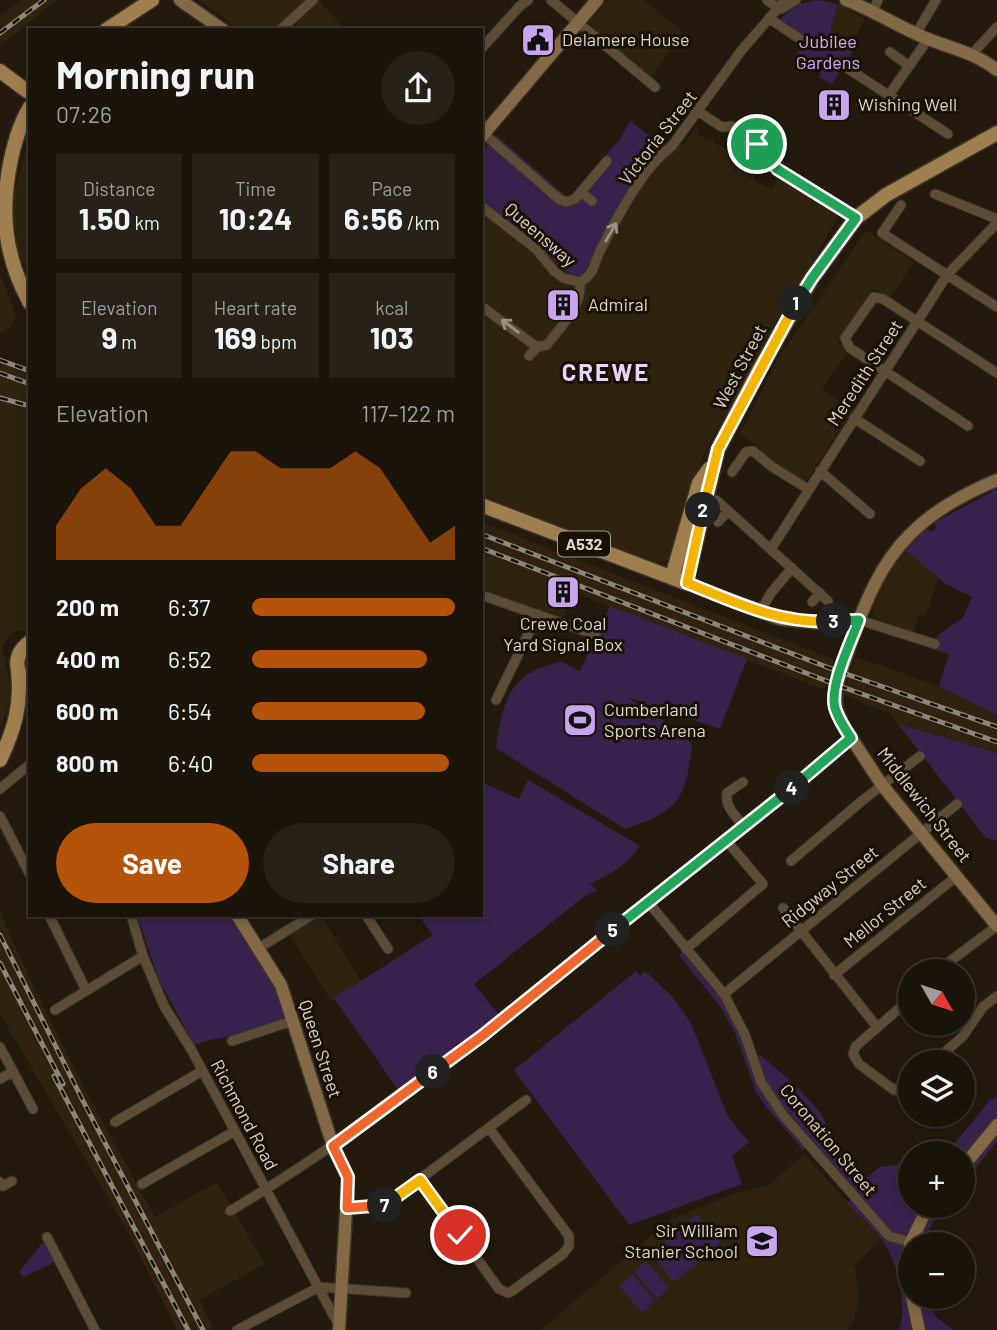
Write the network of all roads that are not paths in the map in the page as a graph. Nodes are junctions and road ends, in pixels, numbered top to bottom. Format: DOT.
graph roads {
  1 [pos="152,0"];
  2 [pos="180,0"];
  3 [pos="313,0"];
  4 [pos="528,0"];
  5 [pos="551,0"];
  6 [pos="597,0"];
  7 [pos="767,0"];
  8 [pos="785,0"];
  9 [pos="796,0"];
  10 [pos="846,0"];
  11 [pos="878,0"];
  12 [pos="936,0"];
  13 [pos="779,9"];
  14 [pos="872,13"];
  15 [pos="770,19"];
  16 [pos="578,22"];
  17 [pos="997,27"];
  18 [pos="109,28"];
  19 [pos="220,28"];
  20 [pos="282,28"];
  21 [pos="916,34"];
  22 [pos="929,39"];
  23 [pos="803,41"];
  24 [pos="483,47"];
  25 [pos="890,52"];
  26 [pos="972,54"];
  27 [pos="909,66"];
  28 [pos="847,68"];
  29 [pos="997,70"];
  30 [pos="0,71"];
  31 [pos="655,87"];
  32 [pos="889,95"];
  33 [pos="28,96"];
  34 [pos="28,100"];
  35 [pos="699,112"];
  36 [pos="997,133"];
  37 [pos="948,134"];
  38 [pos="483,136"];
  39 [pos="607,161"];
  40 [pos="581,192"];
  41 [pos="935,194"];
  42 [pos="592,201"];
  43 [pos="901,205"];
  44 [pos="483,208"];
  45 [pos="856,218"];
  46 [pos="997,221"];
  47 [pos="947,275"];
  48 [pos="580,282"];
  49 [pos="28,298"];
  50 [pos="483,307"];
  51 [pos="997,307"];
  52 [pos="917,321"];
  53 [pos="537,347"];
  54 [pos="529,356"];
  55 [pos="885,370"];
  56 [pos="997,373"];
  57 [pos="854,418"];
  58 [pos="968,426"];
  59 [pos="920,461"];
  60 [pos="820,471"];
  61 [pos="732,472"];
  62 [pos="997,480"];
  63 [pos="808,489"];
  64 [pos="716,500"];
  65 [pos="483,506"];
  66 [pos="728,511"];
  67 [pos="870,514"];
  68 [pos="718,522"];
  69 [pos="771,549"];
  70 [pos="792,568"];
  71 [pos="679,580"];
  72 [pos="820,593"];
  73 [pos="483,596"];
  74 [pos="828,601"];
  75 [pos="812,602"];
  76 [pos="760,612"];
  77 [pos="538,614"];
  78 [pos="859,620"];
  79 [pos="596,635"];
  80 [pos="935,643"];
  81 [pos="28,644"];
  82 [pos="18,672"];
  83 [pos="28,683"];
  84 [pos="28,699"];
  85 [pos="496,699"];
  86 [pos="18,713"];
  87 [pos="851,738"];
  88 [pos="920,755"];
  89 [pos="0,760"];
  90 [pos="28,766"];
  91 [pos="743,782"];
  92 [pos="882,785"];
  93 [pos="2,788"];
  94 [pos="957,804"];
  95 [pos="0,816"];
  96 [pos="744,827"];
  97 [pos="922,833"];
  98 [pos="726,840"];
  99 [pos="791,862"];
  100 [pos="28,871"];
  101 [pos="957,876"];
  102 [pos="648,902"];
  103 [pos="783,908"];
  104 [pos="51,917"];
  105 [pos="132,917"];
  106 [pos="238,917"];
  107 [pos="309,917"];
  108 [pos="367,917"];
  109 [pos="997,926"];
  110 [pos="800,932"];
  111 [pos="259,948"];
  112 [pos="388,949"];
  113 [pos="687,949"];
  114 [pos="143,956"];
  115 [pos="953,959"];
  116 [pos="834,975"];
  117 [pos="86,990"];
  118 [pos="724,994"];
  119 [pos="997,996"];
  120 [pos="898,1009"];
  121 [pos="55,1010"];
  122 [pos="292,1021"];
  123 [pos="877,1027"];
  124 [pos="232,1041"];
  125 [pos="0,1047"];
  126 [pos="948,1050"];
  127 [pos="202,1071"];
  128 [pos="12,1072"];
  129 [pos="0,1079"];
  130 [pos="898,1088"];
  131 [pos="526,1100"];
  132 [pos="33,1109"];
  133 [pos="115,1122"];
  134 [pos="997,1125"];
  135 [pos="489,1128"];
  136 [pos="235,1131"];
  137 [pos="333,1146"];
  138 [pos="975,1152"];
  139 [pos="420,1180"];
  140 [pos="142,1184"];
  141 [pos="266,1190"];
  142 [pos="347,1208"];
  143 [pos="230,1211"];
  144 [pos="47,1237"];
  145 [pos="898,1239"];
  146 [pos="319,1287"];
  147 [pos="342,1289"];
  148 [pos="406,1293"];
  149 [pos="915,1309"];
  150 [pos="340,1329"];
  151 [pos="95,1330"];
  152 [pos="237,1330"];
  153 [pos="919,1330"];
  1 -- 18 [label="main road"];
  2 -- 19 [label="street"];
  3 -- 20 [label="street"];
  4 -- 24 [label="street"];
  5 -- 16 [label="street"];
  6 -- 16 [label="street"];
  7 -- 13 [label="street"];
  8 -- 13 [label="street, Victoria Street"];
  9 -- 13 [label="street, Victoria Street"];
  10 -- 14 [label="street"];
  11 -- 14 [label="street"];
  12 -- 21 [label="street"];
  13 -- 15 [label="street, Victoria Street"];
  14 -- 21 [label="street"];
  15 -- 23 [label="street"];
  15 -- 35 [label="street, Victoria Street"];
  16 -- 31 [label="street"];
  16 -- 38 [label="street"];
  17 -- 26 [label="street"];
  21 -- 22 [label="street"];
  22 -- 26 [label="street"];
  22 -- 27 [label="street"];
  25 -- 27 [label="street"];
  26 -- 29 [label="street"];
  27 -- 32 [label="street"];
  28 -- 32 [label="street"];
  30 -- 33 [label="main road"];
  32 -- 37 [label="street"];
  34 -- 49 [label="main road"];
  35 -- 45 [label="street"];
  48 -- 35 [label="street, Victoria Street, one-way"];
  36 -- 45 [label="main road, West Street"];
  38 -- 40 [label="street"];
  39 -- 40 [label="street"];
  40 -- 42 [label="street"];
  41 -- 46 [label="street"];
  43 -- 47 [label="street"];
  44 -- 48 [label="street, Queensway"];
  45 -- 71 [label="main road, West Street"];
  46 -- 47 [label="street, Meredith Street"];
  47 -- 51 [label="street"];
  47 -- 52 [label="street, Meredith Street"];
  48 -- 53 [label="street, Victoria Street"];
  53 -- 50 [label="street, one-way"];
  52 -- 55 [label="street, Meredith Street"];
  52 -- 55 [label="street"];
  52 -- 56 [label="street"];
  53 -- 54 [label="street, Victoria Street"];
  55 -- 57 [label="street, Meredith Street"];
  55 -- 58 [label="street"];
  57 -- 59 [label="street"];
  57 -- 60 [label="street, Meredith Street"];
  60 -- 63 [label="street, Meredith Street"];
  60 -- 67 [label="street"];
  61 -- 63 [label="street"];
  62 -- 78 [label="street, Middlewich Street"];
  63 -- 69 [label="street, Meredith Street"];
  64 -- 66 [label="street"];
  65 -- 71 [label="main road, A532"];
  66 -- 68 [label="street"];
  66 -- 69 [label="street"];
  69 -- 70 [label="street"];
  70 -- 72 [label="street"];
  70 -- 76 [label="street"];
  71 -- 76 [label="street"];
  72 -- 74 [label="street"];
  72 -- 75 [label="street"];
  73 -- 77 [label="street"];
  76 -- 78 [label="street"];
  77 -- 79 [label="street"];
  77 -- 85 [label="street"];
  78 -- 80 [label="street"];
  78 -- 87 [label="street, Middlewich Street"];
  81 -- 82 [label="main road"];
  82 -- 83 [label="main road"];
  82 -- 86 [label="main road"];
  84 -- 86 [label="main road"];
  86 -- 89 [label="main road"];
  87 -- 92 [label="street, Middlewich Street"];
  87 -- 96 [label="street"];
  88 -- 92 [label="street"];
  90 -- 93 [label="street"];
  91 -- 96 [label="street"];
  92 -- 97 [label="street, Middlewich Street"];
  92 -- 99 [label="street"];
  94 -- 97 [label="street, Ridgway Street"];
  95 -- 100 [label="street"];
  96 -- 98 [label="street"];
  97 -- 101 [label="street, Middlewich Street"];
  97 -- 110 [label="street, Ridgway Street"];
  98 -- 102 [label="street"];
  98 -- 113 [label="street"];
  101 -- 109 [label="street, Middlewich Street"];
  101 -- 116 [label="street, Mellor Street"];
  102 -- 113 [label="street, Coronation Street"];
  102 -- 137 [label="street"];
  103 -- 110 [label="street"];
  104 -- 117 [label="street"];
  105 -- 114 [label="street, Richmond Road"];
  106 -- 111 [label="street, Queen Street"];
  107 -- 111 [label="street"];
  108 -- 112 [label="street"];
  109 -- 115 [label="street"];
  110 -- 116 [label="street"];
  110 -- 118 [label="street, Ridgway Street"];
  111 -- 122 [label="street, Queen Street"];
  113 -- 118 [label="street, Coronation Street"];
  114 -- 117 [label="street"];
  114 -- 127 [label="street, Richmond Road"];
  116 -- 123 [label="street"];
  117 -- 121 [label="street"];
  118 -- 145 [label="street, Coronation Street"];
  119 -- 126 [label="street"];
  120 -- 123 [label="street"];
  122 -- 124 [label="street"];
  122 -- 137 [label="street, Queen Street"];
  123 -- 130 [label="street"];
  125 -- 128 [label="street"];
  127 -- 133 [label="street"];
  127 -- 136 [label="street, Richmond Road"];
  128 -- 129 [label="street"];
  128 -- 132 [label="street"];
  131 -- 135 [label="street"];
  134 -- 138 [label="street"];
  135 -- 139 [label="street"];
  135 -- 139 [label="street"];
  136 -- 140 [label="street"];
  136 -- 141 [label="street, Richmond Road"];
  137 -- 141 [label="street"];
  137 -- 142 [label="street, Queen Street"];
  139 -- 142 [label="street"];
  141 -- 143 [label="street"];
  141 -- 146 [label="street, Richmond Road"];
  142 -- 147 [label="street, Queen Street"];
  144 -- 151 [label="street"];
  146 -- 147 [label="street"];
  146 -- 150 [label="street, Richmond Road"];
  146 -- 152 [label="street"];
  147 -- 148 [label="street"];
  147 -- 150 [label="street, Queen Street"];
  149 -- 153 [label="street"];
}
